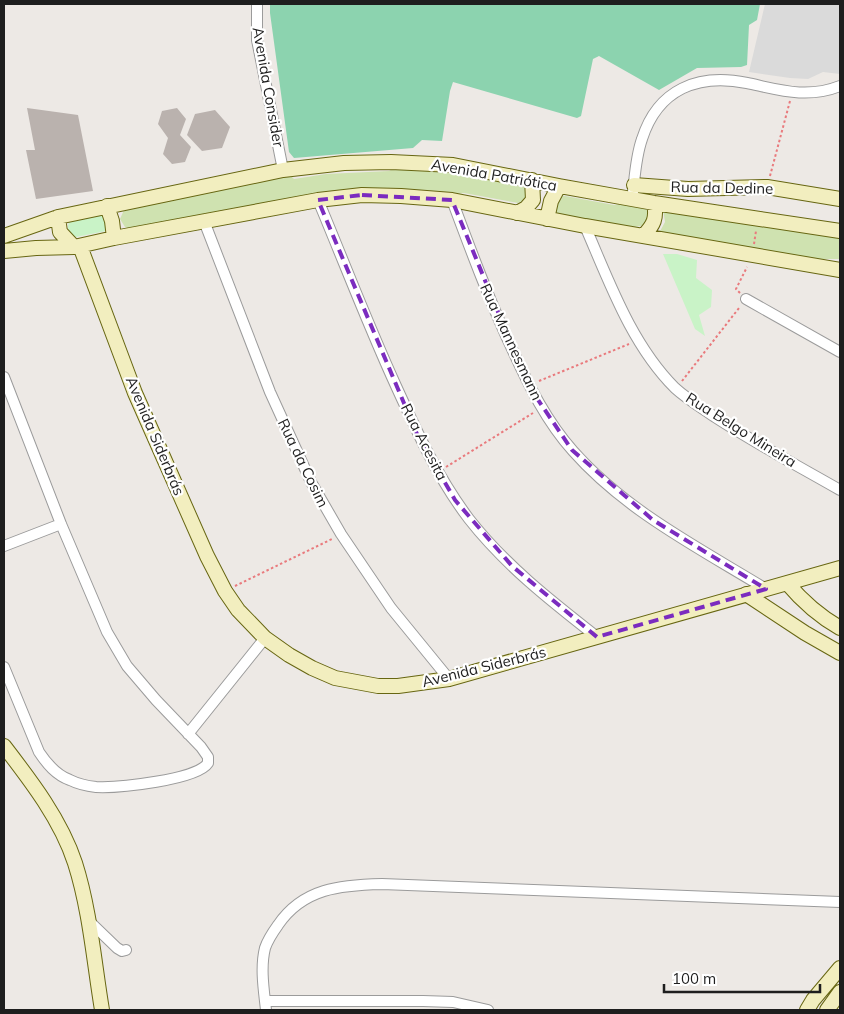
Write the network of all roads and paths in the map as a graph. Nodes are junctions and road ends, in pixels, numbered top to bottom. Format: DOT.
graph roads {
  1 [pos="256,4"];
  2 [pos="840,86"];
  3 [pos="283,170"];
  4 [pos="532,180"];
  5 [pos="559,186"];
  6 [pos="633,191"];
  7 [pos="840,199"];
  8 [pos="318,200"];
  9 [pos="452,200"];
  10 [pos="654,203"];
  11 [pos="108,206"];
  12 [pos="517,213"];
  13 [pos="58,217"];
  14 [pos="547,219"];
  15 [pos="204,221"];
  16 [pos="584,226"];
  17 [pos="840,231"];
  18 [pos="4,236"];
  19 [pos="642,236"];
  20 [pos="114,238"];
  21 [pos="77,247"];
  22 [pos="4,251"];
  23 [pos="840,270"];
  24 [pos="746,299"];
  25 [pos="638,340"];
  26 [pos="840,352"];
  27 [pos="4,376"];
  28 [pos="528,385"];
  29 [pos="542,408"];
  30 [pos="438,472"];
  31 [pos="840,490"];
  32 [pos="61,524"];
  33 [pos="340,534"];
  34 [pos="4,546"];
  35 [pos="840,568"];
  36 [pos="787,584"];
  37 [pos="766,589"];
  38 [pos="225,592"];
  39 [pos="746,594"];
  40 [pos="840,628"];
  41 [pos="597,637"];
  42 [pos="265,638"];
  43 [pos="840,653"];
  44 [pos="4,667"];
  45 [pos="449,679"];
  46 [pos="188,734"];
  47 [pos="4,746"];
  48 [pos="4,754"];
  49 [pos="22,770"];
  50 [pos="840,902"];
  51 [pos="88,920"];
  52 [pos="126,950"];
  53 [pos="840,968"];
  54 [pos="828,983"];
  55 [pos="840,992"];
  56 [pos="810,1005"];
  57 [pos="266,1006"];
  58 [pos="422,1006"];
  59 [pos="102,1010"];
  60 [pos="488,1010"];
  61 [pos="828,1010"];
  1 -- 3 [label="street, Avenida Consider"];
  2 -- 6 [label="street"];
  3 -- 4 [label="main road, Avenida Patriótica"];
  3 -- 11 [label="main road, Avenida Patriótica"];
  4 -- 5 [label="main road, Avenida Patriótica"];
  4 -- 12 [label="main road"];
  5 -- 6 [label="main road, Avenida Patriótica"];
  5 -- 14 [label="main road"];
  6 -- 7 [label="main road, Rua da Dedine"];
  6 -- 10 [label="main road, Avenida Patriótica"];
  8 -- 9 [label="main road"];
  8 -- 15 [label="main road"];
  8 -- 30 [label="street, Rua Acesita"];
  9 -- 12 [label="main road"];
  9 -- 28 [label="street, Rua Mannesmann"];
  10 -- 17 [label="main road, Avenida Patriótica"];
  10 -- 19 [label="main road"];
  11 -- 13 [label="main road, Avenida Patriótica"];
  11 -- 20 [label="main road"];
  12 -- 14 [label="main road"];
  13 -- 18 [label="main road, Avenida Patriótica"];
  13 -- 21 [label="main road, Avenida Siderbrás"];
  14 -- 16 [label="main road"];
  15 -- 20 [label="main road"];
  15 -- 33 [label="street, Rua da Cosim"];
  16 -- 19 [label="main road"];
  16 -- 25 [label="street, Rua Belgo Mineira"];
  19 -- 23 [label="main road"];
  20 -- 21 [label="main road"];
  21 -- 22 [label="main road"];
  21 -- 38 [label="main road, Avenida Siderbrás"];
  24 -- 26 [label="street"];
  25 -- 28 [label="path"];
  25 -- 31 [label="street, Rua Belgo Mineira"];
  27 -- 32 [label="street"];
  28 -- 29 [label="street, Rua Mannesmann"];
  29 -- 30 [label="path"];
  29 -- 37 [label="street, Rua Mannesmann"];
  30 -- 41 [label="street, Rua Acesita"];
  32 -- 34 [label="street"];
  32 -- 46 [label="street"];
  33 -- 38 [label="path"];
  33 -- 45 [label="street, Rua da Cosim"];
  35 -- 36 [label="main road, Avenida Siderbrás"];
  36 -- 37 [label="main road, Avenida Siderbrás"];
  36 -- 40 [label="main road"];
  37 -- 39 [label="main road, Avenida Siderbrás"];
  38 -- 42 [label="main road, Avenida Siderbrás"];
  39 -- 41 [label="main road, Avenida Siderbrás"];
  39 -- 43 [label="main road"];
  41 -- 45 [label="main road, Avenida Siderbrás"];
  42 -- 45 [label="main road, Avenida Siderbrás"];
  42 -- 46 [label="street"];
  44 -- 46 [label="street"];
  47 -- 49 [label="main road"];
  48 -- 49 [label="main road"];
  49 -- 51 [label="main road"];
  50 -- 57 [label="street"];
  51 -- 52 [label="street"];
  51 -- 59 [label="main road"];
  53 -- 54 [label="main road"];
  54 -- 55 [label="main road"];
  54 -- 56 [label="main road"];
  55 -- 61 [label="main road"];
  56 -- 61 [label="main road"];
  57 -- 58 [label="street"];
  58 -- 60 [label="street"];
}
